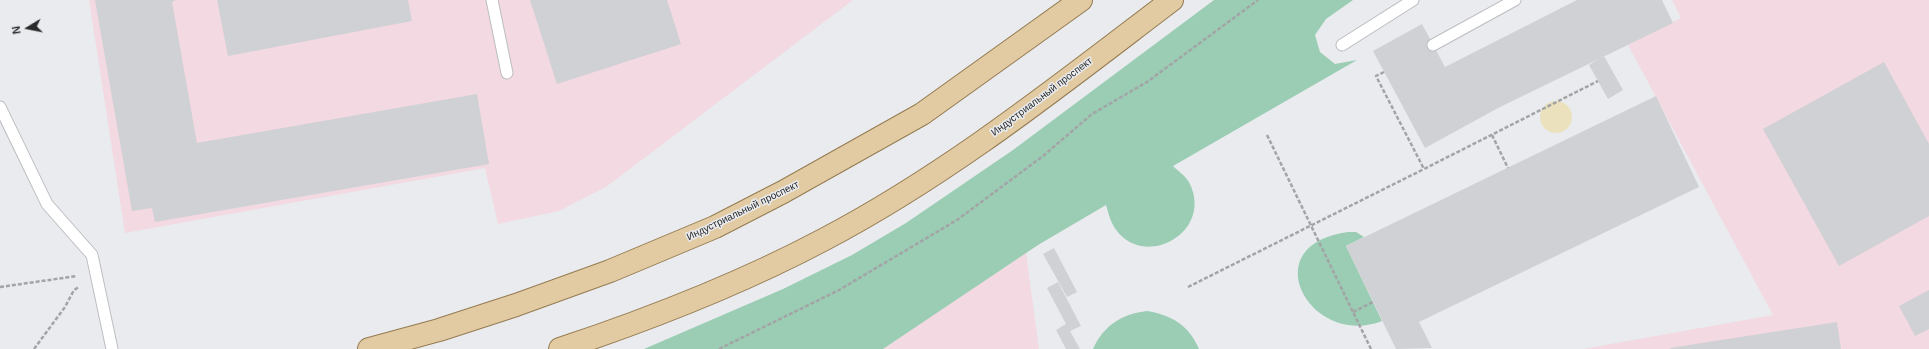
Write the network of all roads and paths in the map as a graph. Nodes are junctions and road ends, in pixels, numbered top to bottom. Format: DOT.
graph roads {
  1 [pos="492,0"];
  2 [pos="1082,0"];
  3 [pos="1172,0"];
  4 [pos="1258,0"];
  5 [pos="1413,0"];
  6 [pos="1515,0"];
  7 [pos="1342,45"];
  8 [pos="1433,45"];
  9 [pos="1384,72"];
  10 [pos="507,74"];
  11 [pos="1598,81"];
  12 [pos="0,107"];
  13 [pos="1267,135"];
  14 [pos="1492,135"];
  15 [pos="1508,168"];
  16 [pos="1424,169"];
  17 [pos="1310,225"];
  18 [pos="97,274"];
  19 [pos="0,287"];
  20 [pos="1188,287"];
  21 [pos="1373,302"];
  22 [pos="1353,312"];
  23 [pos="34,349"];
  24 [pos="112,349"];
  25 [pos="369,349"];
  26 [pos="560,349"];
  27 [pos="719,349"];
  28 [pos="1371,349"];
  1 -- 10 [label="lane"];
  2 -- 25 [label="main road, Индустриальный проспект"];
  3 -- 26 [label="main road, Индустриальный проспект"];
  4 -- 27 [label="path"];
  5 -- 7 [label="lane"];
  6 -- 8 [label="lane"];
  9 -- 16 [label="path"];
  11 -- 14 [label="path"];
  12 -- 18 [label="lane"];
  13 -- 17 [label="path"];
  14 -- 15 [label="path"];
  14 -- 16 [label="path"];
  16 -- 17 [label="path"];
  17 -- 20 [label="path"];
  17 -- 22 [label="path"];
  18 -- 19 [label="path"];
  18 -- 23 [label="path"];
  18 -- 24 [label="lane"];
  21 -- 22 [label="path"];
  22 -- 28 [label="path"];
}
